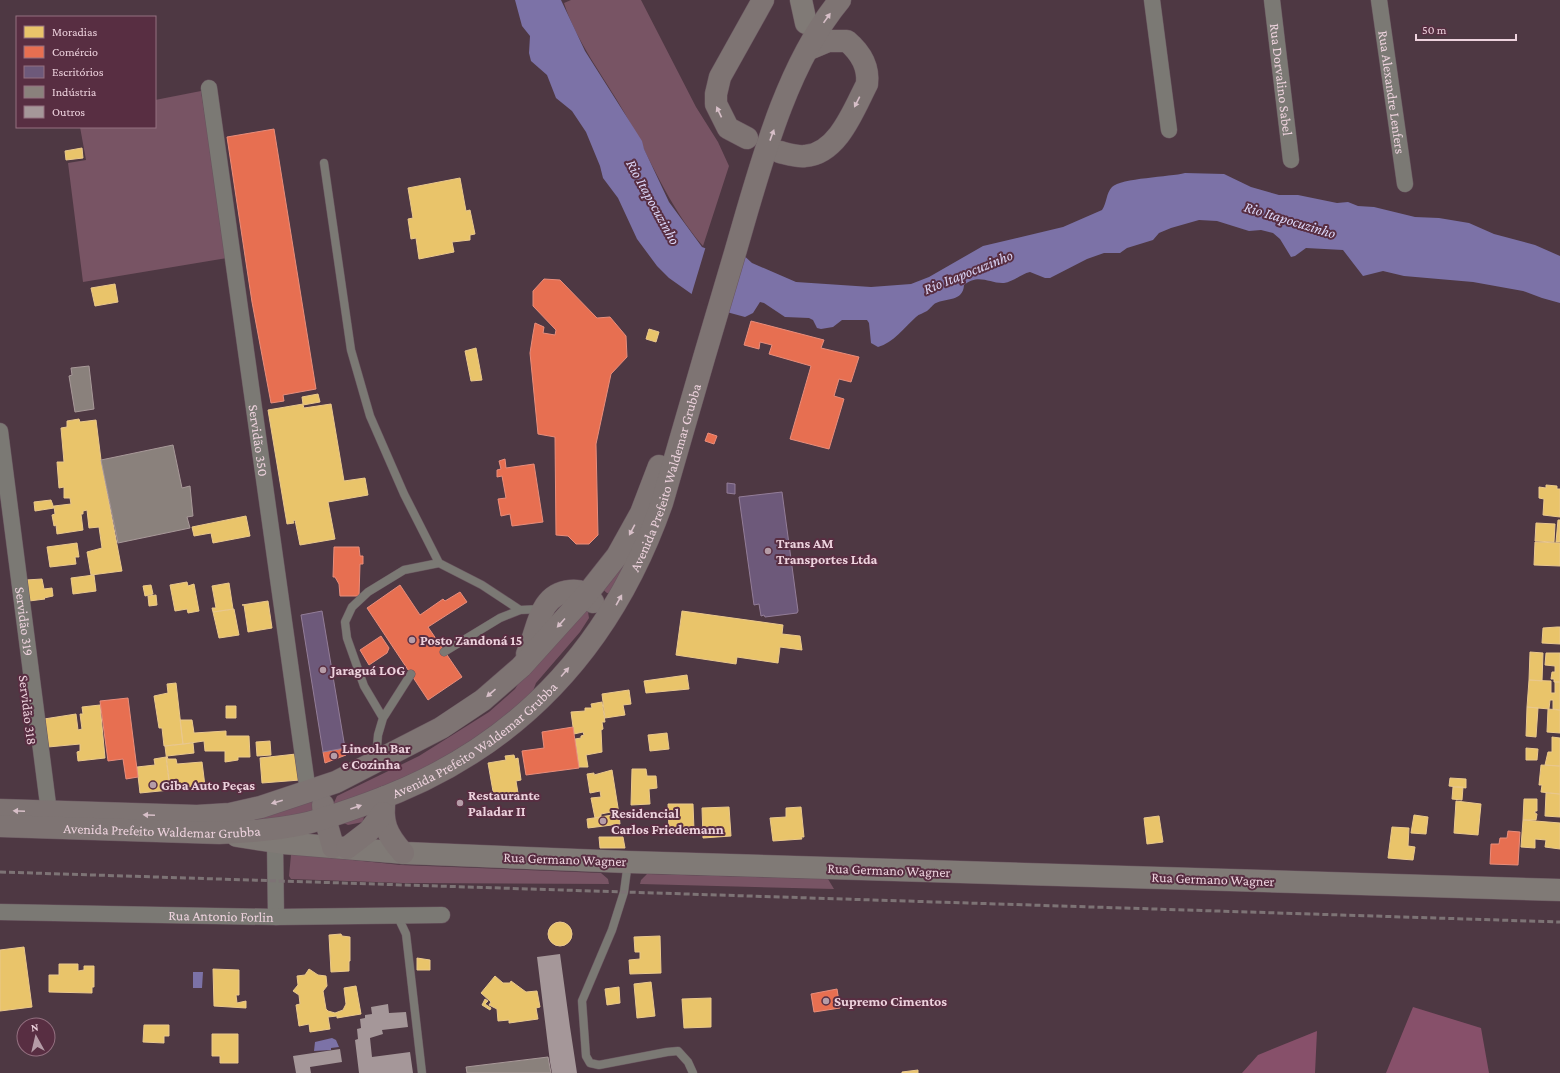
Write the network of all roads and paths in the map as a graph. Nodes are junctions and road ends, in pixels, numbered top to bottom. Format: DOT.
graph roads {
  1 [pos="763,0"];
  2 [pos="801,0"];
  3 [pos="821,0"];
  4 [pos="840,0"];
  5 [pos="1152,0"];
  6 [pos="1272,0"];
  7 [pos="1379,0"];
  8 [pos="806,22"];
  9 [pos="809,49"];
  10 [pos="209,88"];
  11 [pos="1168,130"];
  12 [pos="747,138"];
  13 [pos="780,152"];
  14 [pos="1291,160"];
  15 [pos="324,163"];
  16 [pos="1405,184"];
  17 [pos="744,197"];
  18 [pos="708,321"];
  19 [pos="0,431"];
  20 [pos="0,490"];
  21 [pos="439,563"];
  22 [pos="587,594"];
  23 [pos="542,609"];
  24 [pos="520,610"];
  25 [pos="590,644"];
  26 [pos="444,652"];
  27 [pos="521,667"];
  28 [pos="411,674"];
  29 [pos="383,718"];
  30 [pos="375,764"];
  31 [pos="336,782"];
  32 [pos="308,792"];
  33 [pos="384,805"];
  34 [pos="0,810"];
  35 [pos="45,812"];
  36 [pos="326,818"];
  37 [pos="0,826"];
  38 [pos="218,833"];
  39 [pos="275,842"];
  40 [pos="340,848"];
  41 [pos="403,853"];
  42 [pos="628,862"];
  43 [pos="1560,890"];
  44 [pos="0,912"];
  45 [pos="397,915"];
  46 [pos="442,915"];
  47 [pos="276,916"];
  48 [pos="422,1073"];
  49 [pos="693,1073"];
  12 -- 1 [label="highway, one-way"];
  2 -- 8 [label="street"];
  3 -- 8 [label="highway"];
  9 -- 4 [label="highway, one-way"];
  5 -- 11 [label="street"];
  6 -- 14 [label="street, Rua Dorvalino Sabel"];
  7 -- 16 [label="street, Rua Alexandre Lenfers"];
  8 -- 17 [label="highway"];
  9 -- 13 [label="highway, one-way"];
  17 -- 9 [label="highway, one-way"];
  10 -- 32 [label="street, Servidão 350"];
  15 -- 21 [label="lane"];
  17 -- 18 [label="highway"];
  18 -- 22 [label="highway, Avenida Prefeito Waldemar Grubba, one-way"];
  25 -- 18 [label="highway, Avenida Prefeito Waldemar Grubba, one-way"];
  19 -- 35 [label="street, Servidão 319"];
  20 -- 35 [label="street, Servidão 318"];
  21 -- 24 [label="lane"];
  21 -- 29 [label="lane"];
  22 -- 23 [label="highway"];
  22 -- 25 [label="highway"];
  22 -- 27 [label="highway, Avenida Prefeito Waldemar Grubba, one-way"];
  23 -- 24 [label="lane"];
  23 -- 27 [label="highway"];
  24 -- 26 [label="lane"];
  33 -- 25 [label="highway, Avenida Prefeito Waldemar Grubba, one-way"];
  27 -- 30 [label="highway, Avenida Prefeito Waldemar Grubba, one-way"];
  28 -- 29 [label="lane"];
  29 -- 30 [label="lane"];
  30 -- 31 [label="highway, Avenida Prefeito Waldemar Grubba"];
  31 -- 32 [label="highway, Avenida Prefeito Waldemar Grubba"];
  31 -- 36 [label="highway"];
  32 -- 35 [label="highway, Avenida Prefeito Waldemar Grubba, one-way"];
  36 -- 33 [label="highway, Avenida Prefeito Waldemar Grubba, one-way"];
  33 -- 40 [label="highway"];
  33 -- 41 [label="highway"];
  35 -- 34 [label="highway, Avenida Prefeito Waldemar Grubba, one-way"];
  36 -- 38 [label="highway, Avenida Prefeito Waldemar Grubba"];
  36 -- 40 [label="highway"];
  37 -- 38 [label="highway, Avenida Prefeito Waldemar Grubba"];
  38 -- 39 [label="street, Rua Germano Wagner"];
  39 -- 40 [label="street, Rua Germano Wagner"];
  39 -- 47 [label="street"];
  40 -- 41 [label="street, Rua Germano Wagner"];
  41 -- 42 [label="street, Rua Germano Wagner"];
  42 -- 43 [label="street, Rua Germano Wagner"];
  42 -- 49 [label="lane"];
  44 -- 47 [label="street, Rua Antonio Forlin"];
  45 -- 46 [label="street, Rua Antonio Forlin"];
  45 -- 47 [label="street, Rua Antonio Forlin"];
  45 -- 48 [label="lane"];
}
